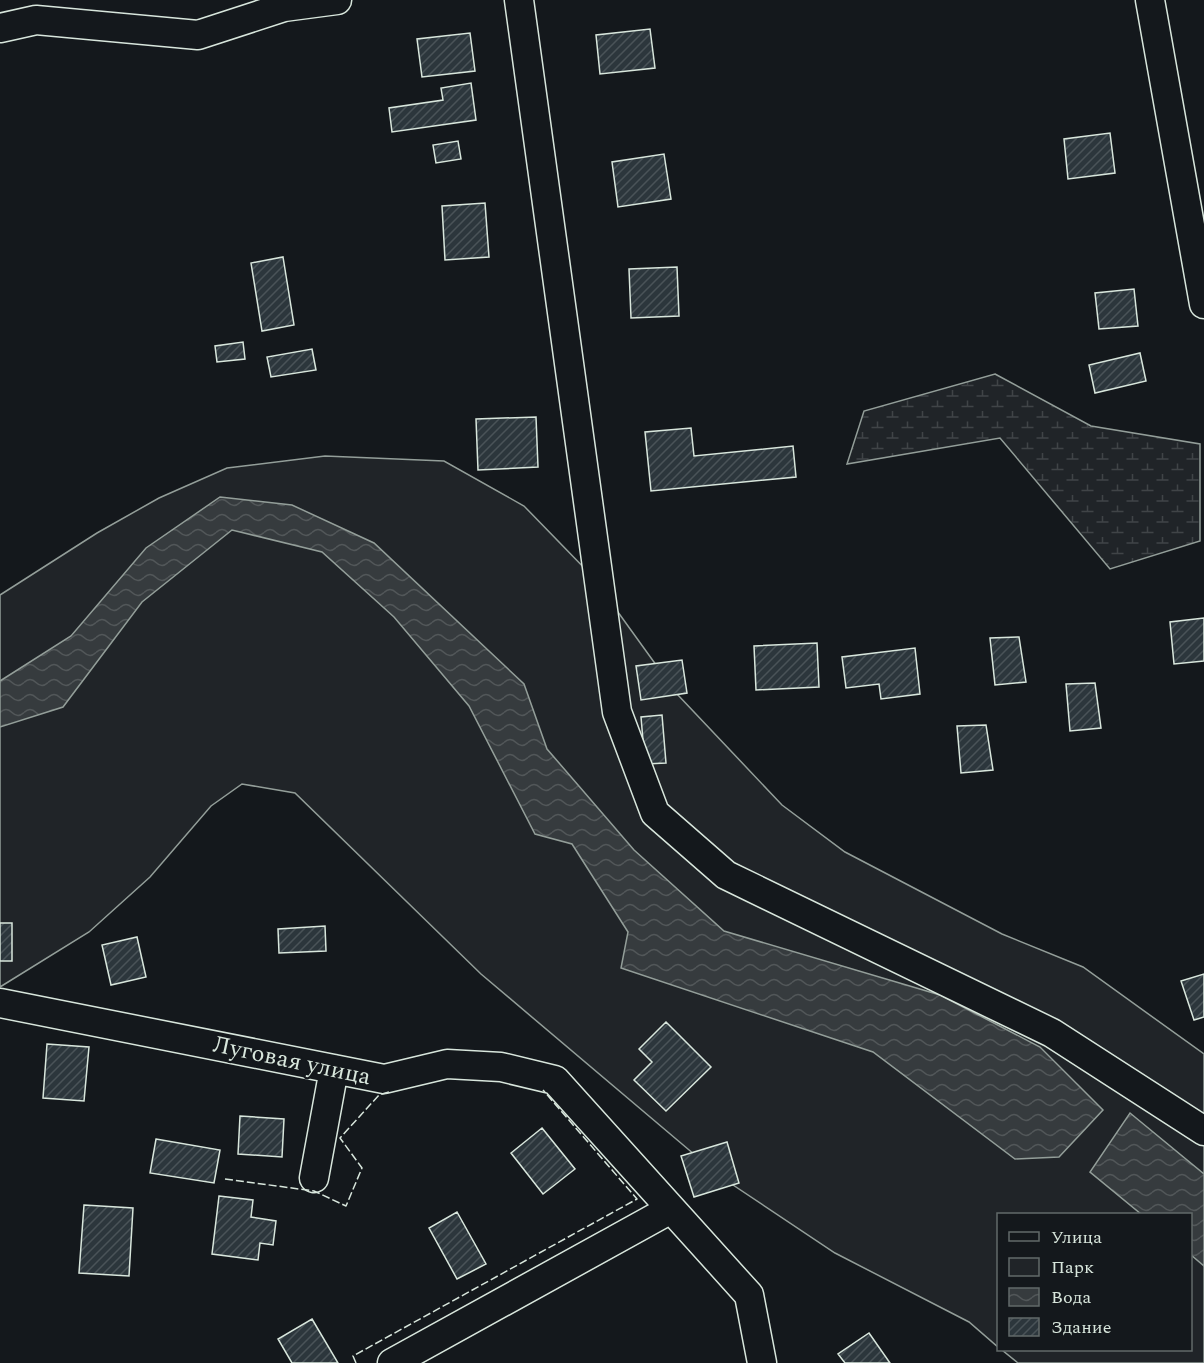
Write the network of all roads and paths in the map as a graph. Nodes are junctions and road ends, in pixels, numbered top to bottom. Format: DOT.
graph roads {
  1 [pos="337,0"];
  2 [pos="519,0"];
  3 [pos="1150,0"];
  4 [pos="0,28"];
  5 [pos="1204,304"];
  6 [pos="0,1003"];
  7 [pos="334,1069"];
  8 [pos="1204,1131"];
  9 [pos="314,1178"];
  10 [pos="671,1209"];
  11 [pos="392,1363"];
  12 [pos="762,1363"];
  1 -- 4 [label="street"];
  2 -- 8 [label="street"];
  3 -- 5 [label="street"];
  6 -- 7 [label="street, Луговая улица"];
  7 -- 9 [label="street"];
  7 -- 10 [label="street, Луговая улица"];
  10 -- 11 [label="street"];
  10 -- 12 [label="street, Луговая улица"];
}
